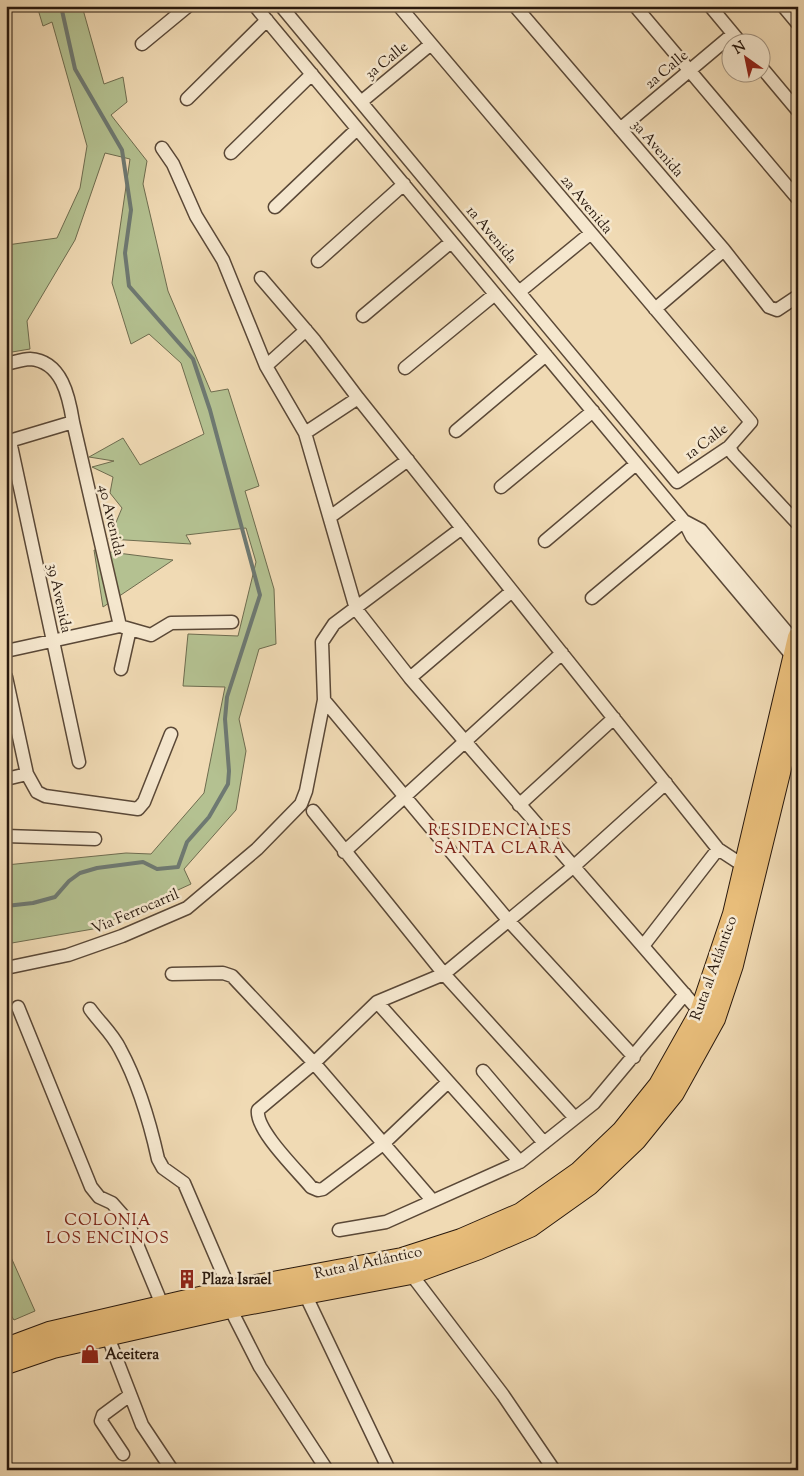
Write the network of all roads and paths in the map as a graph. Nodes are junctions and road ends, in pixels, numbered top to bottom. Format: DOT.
graph roads {
  1 [pos="188,6"];
  2 [pos="255,6"];
  3 [pos="281,6"];
  4 [pos="399,6"];
  5 [pos="516,6"];
  6 [pos="635,6"];
  7 [pos="710,6"];
  8 [pos="783,6"];
  9 [pos="267,20"];
  10 [pos="798,24"];
  11 [pos="732,32"];
  12 [pos="142,44"];
  13 [pos="431,44"];
  14 [pos="722,48"];
  15 [pos="690,70"];
  16 [pos="312,74"];
  17 [pos="772,80"];
  18 [pos="187,99"];
  19 [pos="360,102"];
  20 [pos="798,111"];
  21 [pos="357,128"];
  22 [pos="620,129"];
  23 [pos="162,148"];
  24 [pos="231,153"];
  25 [pos="404,184"];
  26 [pos="798,199"];
  27 [pos="274,207"];
  28 [pos="591,233"];
  29 [pos="451,242"];
  30 [pos="724,250"];
  31 [pos="318,261"];
  32 [pos="261,278"];
  33 [pos="519,292"];
  34 [pos="495,294"];
  35 [pos="798,296"];
  36 [pos="655,309"];
  37 [pos="363,316"];
  38 [pos="306,330"];
  39 [pos="546,355"];
  40 [pos="6,364"];
  41 [pos="266,366"];
  42 [pos="405,368"];
  43 [pos="358,398"];
  44 [pos="593,411"];
  45 [pos="73,422"];
  46 [pos="751,422"];
  47 [pos="456,431"];
  48 [pos="305,433"];
  49 [pos="8,442"];
  50 [pos="729,447"];
  51 [pos="408,460"];
  52 [pos="636,464"];
  53 [pos="677,482"];
  54 [pos="502,487"];
  55 [pos="330,517"];
  56 [pos="684,521"];
  57 [pos="798,524"];
  58 [pos="462,528"];
  59 [pos="545,541"];
  60 [pos="512,591"];
  61 [pos="592,598"];
  62 [pos="356,609"];
  63 [pos="232,622"];
  64 [pos="125,627"];
  65 [pos="53,641"];
  66 [pos="796,646"];
  67 [pos="6,651"];
  68 [pos="562,653"];
  69 [pos="121,668"];
  70 [pos="6,677"];
  71 [pos="410,678"];
  72 [pos="798,698"];
  73 [pos="324,700"];
  74 [pos="614,718"];
  75 [pos="171,734"];
  76 [pos="465,742"];
  77 [pos="79,762"];
  78 [pos="26,774"];
  79 [pos="6,779"];
  80 [pos="666,783"];
  81 [pos="404,797"];
  82 [pos="519,804"];
  83 [pos="313,811"];
  84 [pos="6,836"];
  85 [pos="96,839"];
  86 [pos="718,849"];
  87 [pos="344,852"];
  88 [pos="744,866"];
  89 [pos="573,867"];
  90 [pos="508,920"];
  91 [pos="643,946"];
  92 [pos="6,968"];
  93 [pos="172,974"];
  94 [pos="444,974"];
  95 [pos="685,994"];
  96 [pos="377,1002"];
  97 [pos="18,1008"];
  98 [pos="90,1009"];
  99 [pos="700,1012"];
  100 [pos="634,1057"];
  101 [pos="314,1063"];
  102 [pos="483,1071"];
  103 [pos="448,1082"];
  104 [pos="575,1118"];
  105 [pos="544,1143"];
  106 [pos="383,1144"];
  107 [pos="520,1162"];
  108 [pos="432,1200"];
  109 [pos="340,1230"];
  110 [pos="411,1274"];
  111 [pos="305,1294"];
  112 [pos="230,1299"];
  113 [pos="163,1307"];
  114 [pos="108,1337"];
  115 [pos="6,1348"];
  116 [pos="6,1364"];
  117 [pos="130,1395"];
  118 [pos="123,1454"];
  119 [pos="172,1470"];
  120 [pos="327,1470"];
  121 [pos="389,1470"];
  122 [pos="554,1470"];
  1 -- 12 [label="street"];
  2 -- 9 [label="street"];
  3 -- 19 [label="street, 1a Avenida"];
  4 -- 13 [label="street, 2a Avenida"];
  5 -- 22 [label="street, 3a Avenida"];
  6 -- 15 [label="street"];
  7 -- 11 [label="street"];
  8 -- 10 [label="street"];
  9 -- 16 [label="street"];
  9 -- 18 [label="street"];
  13 -- 19 [label="street, 3a Calle"];
  13 -- 28 [label="street, 2a Avenida"];
  14 -- 15 [label="street, 2a Calle"];
  15 -- 22 [label="street, 2a Calle"];
  15 -- 26 [label="street"];
  16 -- 21 [label="street"];
  16 -- 24 [label="street"];
  17 -- 20 [label="street"];
  19 -- 33 [label="street, 1a Avenida"];
  21 -- 25 [label="street"];
  21 -- 27 [label="street"];
  22 -- 30 [label="street, 3a Avenida"];
  23 -- 41 [label="street"];
  25 -- 29 [label="street"];
  25 -- 31 [label="street"];
  28 -- 33 [label="street"];
  28 -- 36 [label="street, 2a Avenida"];
  29 -- 34 [label="street"];
  29 -- 37 [label="street"];
  30 -- 35 [label="street, 3a Avenida"];
  30 -- 36 [label="street"];
  32 -- 38 [label="street"];
  33 -- 53 [label="street, 1a Avenida"];
  34 -- 39 [label="street"];
  34 -- 42 [label="street"];
  36 -- 46 [label="street, 2a Avenida"];
  38 -- 41 [label="street"];
  38 -- 43 [label="street"];
  39 -- 44 [label="street"];
  39 -- 47 [label="street"];
  40 -- 45 [label="street, 40 Avenida"];
  41 -- 48 [label="street"];
  43 -- 48 [label="street"];
  43 -- 51 [label="street"];
  44 -- 52 [label="street"];
  44 -- 54 [label="street"];
  45 -- 49 [label="street"];
  45 -- 64 [label="street, 40 Avenida"];
  46 -- 50 [label="street, 1a Calle"];
  48 -- 55 [label="street"];
  49 -- 65 [label="street, 39 Avenida"];
  50 -- 53 [label="street, 1a Calle"];
  50 -- 57 [label="street"];
  51 -- 55 [label="street"];
  51 -- 58 [label="street"];
  52 -- 56 [label="street"];
  52 -- 59 [label="street"];
  55 -- 62 [label="street"];
  56 -- 61 [label="street"];
  56 -- 66 [label="street"];
  58 -- 60 [label="street"];
  58 -- 62 [label="street, Via Ferrocarril"];
  60 -- 68 [label="street"];
  60 -- 71 [label="street"];
  62 -- 71 [label="street"];
  62 -- 73 [label="street, Via Ferrocarril"];
  63 -- 64 [label="street"];
  64 -- 65 [label="street"];
  64 -- 69 [label="street"];
  65 -- 67 [label="street"];
  65 -- 77 [label="street, 39 Avenida"];
  66 -- 88 [label="highway, Ruta al Atlántico"];
  68 -- 74 [label="street"];
  68 -- 76 [label="street"];
  70 -- 78 [label="street"];
  71 -- 76 [label="street"];
  72 -- 110 [label="highway, Ruta al Atlántico"];
  73 -- 81 [label="street"];
  73 -- 92 [label="street, Via Ferrocarril"];
  74 -- 80 [label="street"];
  74 -- 82 [label="street"];
  75 -- 78 [label="street"];
  76 -- 81 [label="street"];
  76 -- 82 [label="street"];
  78 -- 79 [label="street"];
  80 -- 86 [label="street"];
  80 -- 89 [label="street"];
  81 -- 87 [label="street"];
  81 -- 90 [label="street"];
  82 -- 89 [label="street"];
  83 -- 87 [label="street"];
  84 -- 85 [label="street"];
  86 -- 88 [label="street"];
  86 -- 91 [label="street"];
  87 -- 94 [label="street"];
  88 -- 99 [label="highway, Ruta al Atlántico"];
  89 -- 90 [label="street"];
  89 -- 91 [label="street"];
  90 -- 94 [label="street"];
  90 -- 100 [label="street"];
  91 -- 95 [label="street"];
  93 -- 101 [label="street"];
  94 -- 96 [label="street"];
  94 -- 104 [label="street"];
  95 -- 99 [label="street"];
  95 -- 100 [label="street"];
  96 -- 101 [label="street"];
  96 -- 103 [label="street"];
  97 -- 113 [label="street"];
  98 -- 112 [label="street"];
  99 -- 112 [label="highway, Ruta al Atlántico"];
  100 -- 104 [label="street"];
  101 -- 106 [label="street"];
  101 -- 106 [label="street"];
  102 -- 105 [label="street"];
  103 -- 106 [label="street"];
  103 -- 107 [label="street"];
  104 -- 105 [label="street"];
  105 -- 107 [label="street"];
  106 -- 108 [label="street"];
  107 -- 108 [label="street"];
  108 -- 109 [label="street"];
  110 -- 111 [label="highway, Ruta al Atlántico"];
  110 -- 122 [label="street"];
  111 -- 112 [label="highway, Ruta al Atlántico"];
  111 -- 121 [label="street"];
  112 -- 113 [label="highway, Ruta al Atlántico"];
  112 -- 114 [label="highway, Ruta al Atlántico"];
  112 -- 120 [label="street"];
  113 -- 115 [label="highway, Ruta al Atlántico"];
  114 -- 116 [label="highway, Ruta al Atlántico"];
  114 -- 117 [label="street"];
  117 -- 118 [label="street"];
  117 -- 119 [label="street"];
}
